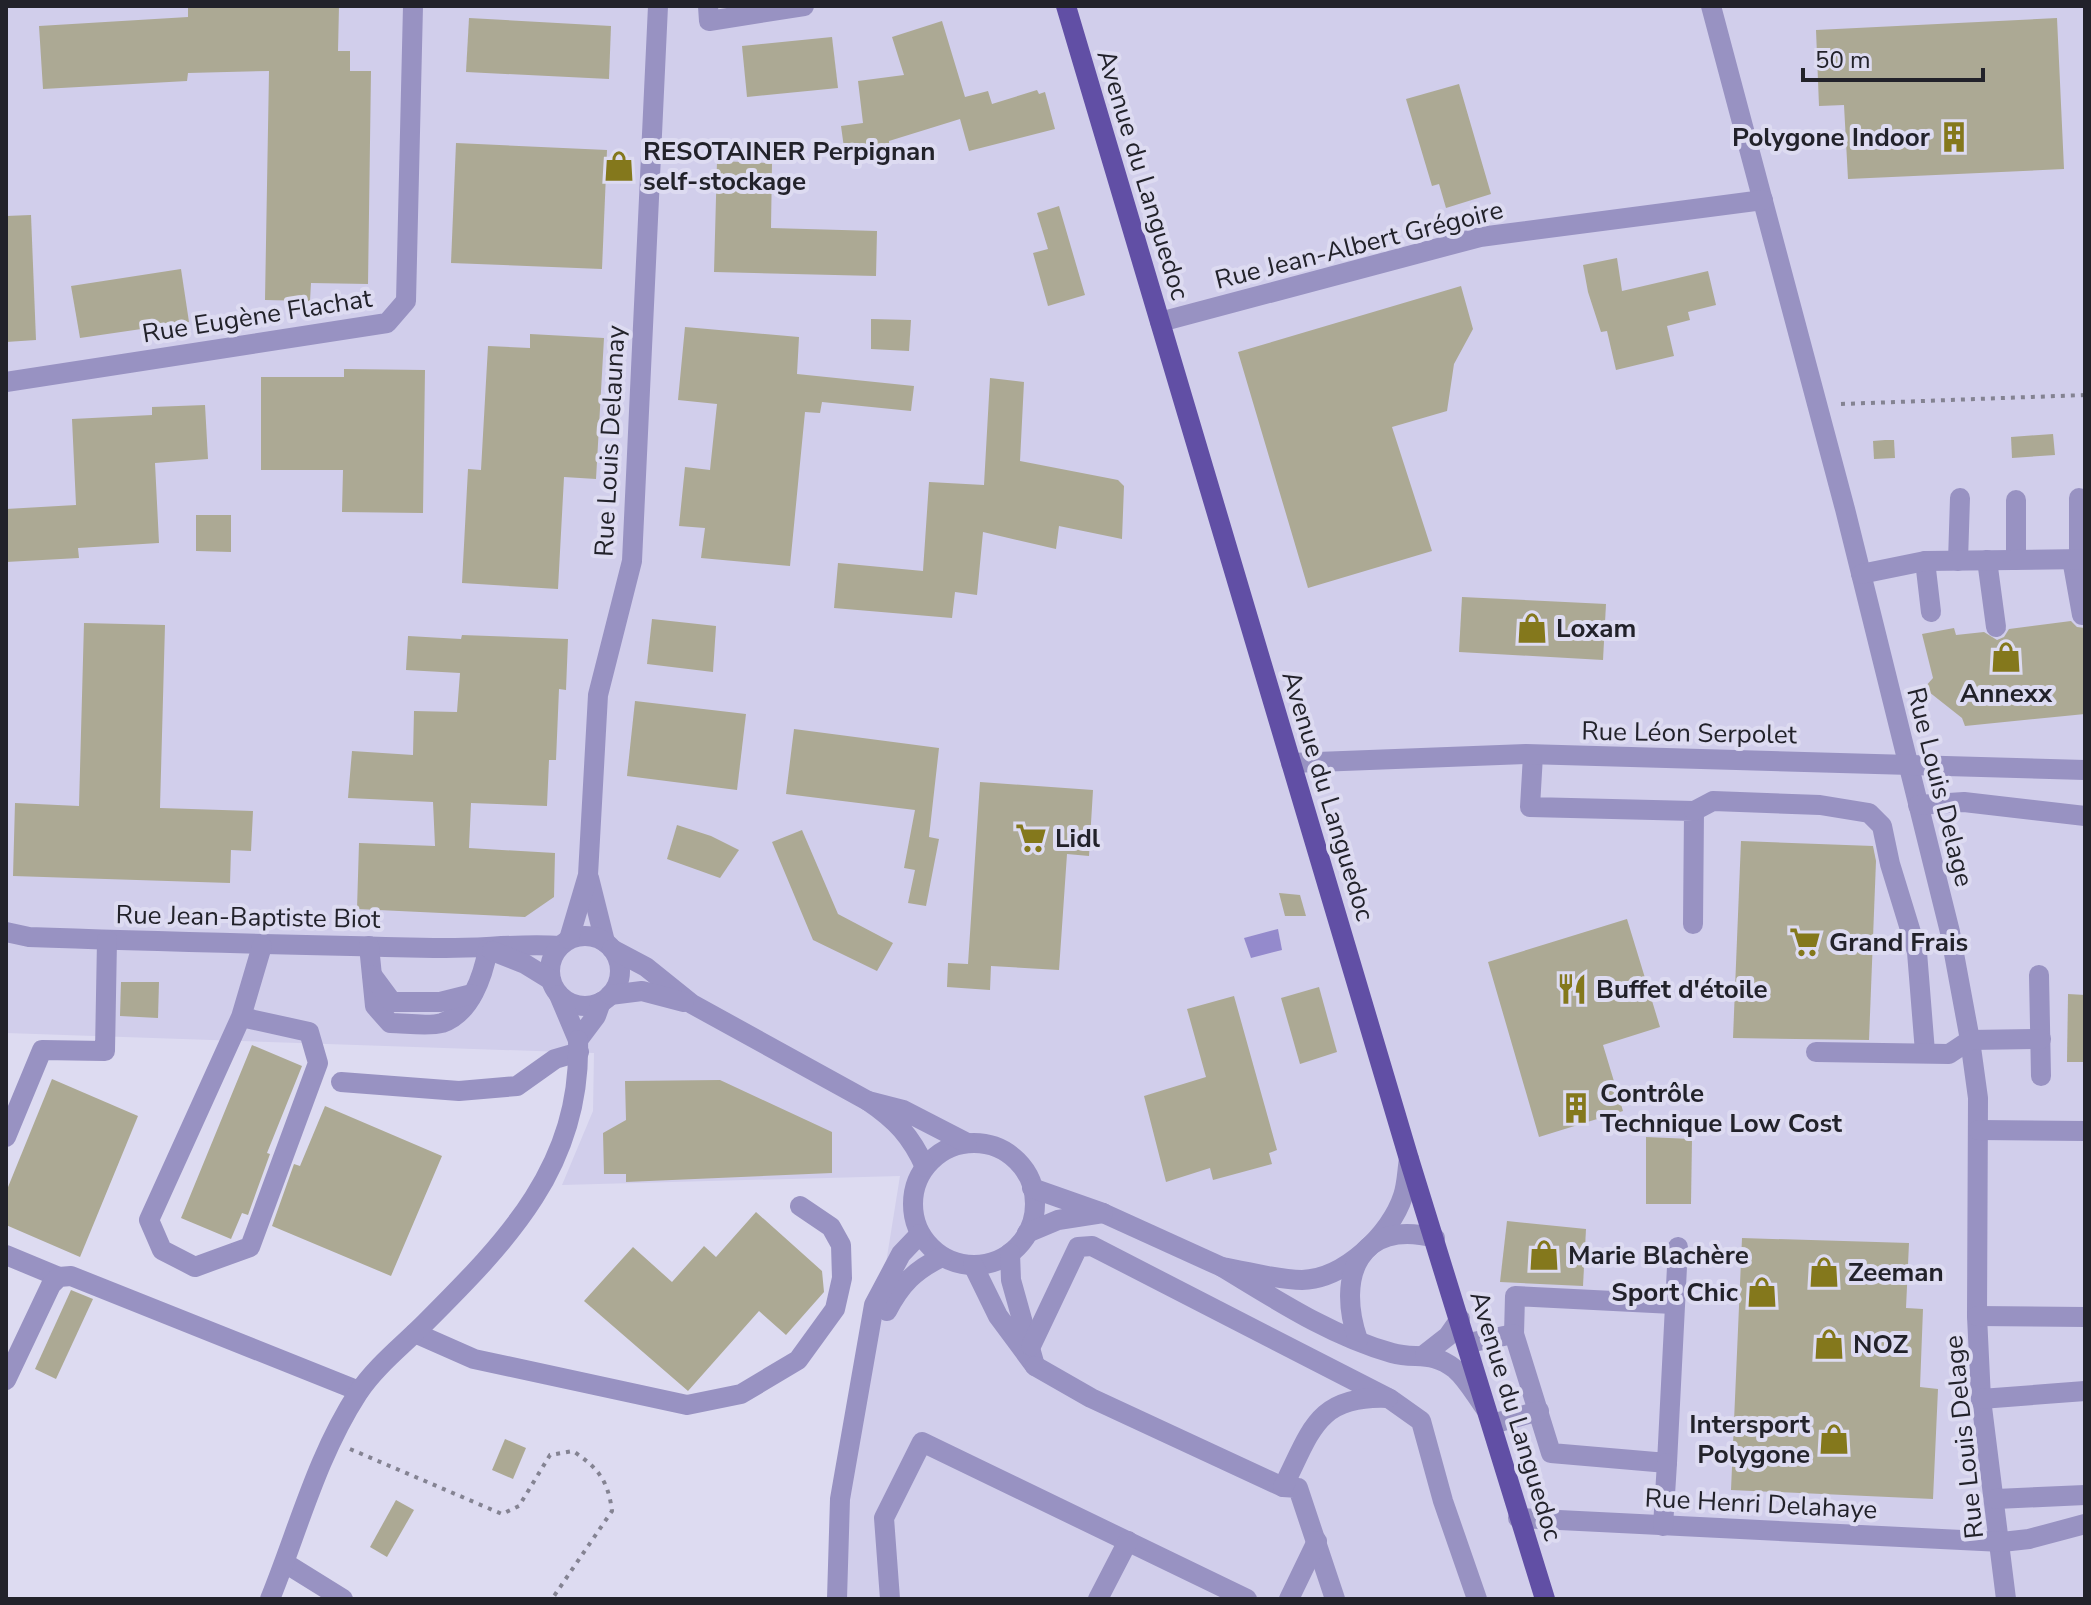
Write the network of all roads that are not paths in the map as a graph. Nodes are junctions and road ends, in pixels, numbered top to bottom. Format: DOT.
graph roads {
  1 [pos="413,6"];
  2 [pos="658,6"];
  3 [pos="708,6"];
  4 [pos="804,6"];
  5 [pos="1066,6"];
  6 [pos="1711,6"];
  7 [pos="1763,200"];
  8 [pos="1160,322"];
  9 [pos="6,382"];
  10 [pos="1960,498"];
  11 [pos="2079,498"];
  12 [pos="2016,500"];
  13 [pos="2079,559"];
  14 [pos="1987,560"];
  15 [pos="2016,560"];
  16 [pos="1925,561"];
  17 [pos="1958,561"];
  18 [pos="1861,574"];
  19 [pos="1931,612"];
  20 [pos="2082,615"];
  21 [pos="1996,627"];
  22 [pos="1533,755"];
  23 [pos="1291,763"];
  24 [pos="1908,764"];
  25 [pos="2085,770"];
  26 [pos="1918,805"];
  27 [pos="1694,811"];
  28 [pos="2085,816"];
  29 [pos="588,875"];
  30 [pos="1693,924"];
  31 [pos="6,932"];
  32 [pos="107,940"];
  33 [pos="565,942"];
  34 [pos="609,945"];
  35 [pos="262,946"];
  36 [pos="369,946"];
  37 [pos="488,949"];
  38 [pos="2039,975"];
  39 [pos="555,988"];
  40 [pos="605,999"];
  41 [pos="692,1004"];
  42 [pos="241,1017"];
  43 [pos="2041,1039"];
  44 [pos="1970,1040"];
  45 [pos="579,1046"];
  46 [pos="1816,1052"];
  47 [pos="1925,1052"];
  48 [pos="2041,1076"];
  49 [pos="341,1082"];
  50 [pos="868,1101"];
  51 [pos="1978,1130"];
  52 [pos="2085,1131"];
  53 [pos="6,1137"];
  54 [pos="967,1143"];
  55 [pos="1409,1159"];
  56 [pos="925,1167"];
  57 [pos="1032,1188"];
  58 [pos="800,1206"];
  59 [pos="1103,1213"];
  60 [pos="1027,1233"];
  61 [pos="920,1234"];
  62 [pos="1435,1238"];
  63 [pos="1678,1247"];
  64 [pos="1366,1249"];
  65 [pos="1010,1253"];
  66 [pos="6,1255"];
  67 [pos="942,1257"];
  68 [pos="973,1265"];
  69 [pos="1222,1267"];
  70 [pos="59,1277"];
  71 [pos="1673,1304"];
  72 [pos="1977,1316"];
  73 [pos="2085,1317"];
  74 [pos="1460,1319"];
  75 [pos="415,1333"];
  76 [pos="1514,1334"];
  77 [pos="1358,1340"];
  78 [pos="1468,1343"];
  79 [pos="868,1351"];
  80 [pos="1425,1354"];
  81 [pos="1033,1356"];
  82 [pos="6,1380"];
  83 [pos="359,1391"];
  84 [pos="2085,1391"];
  85 [pos="1390,1399"];
  86 [pos="1981,1399"];
  87 [pos="1539,1411"];
  88 [pos="1491,1419"];
  89 [pos="1667,1463"];
  90 [pos="1283,1487"];
  91 [pos="2085,1495"];
  92 [pos="1996,1499"];
  93 [pos="1518,1518"];
  94 [pos="2085,1524"];
  95 [pos="1663,1526"];
  96 [pos="1128,1541"];
  97 [pos="1317,1541"];
  98 [pos="2002,1542"];
  99 [pos="285,1563"];
  100 [pos="270,1599"];
  101 [pos="343,1599"];
  102 [pos="837,1599"];
  103 [pos="890,1599"];
  104 [pos="1098,1599"];
  105 [pos="1247,1599"];
  106 [pos="1289,1599"];
  107 [pos="1335,1599"];
  108 [pos="1477,1599"];
  109 [pos="1545,1599"];
  110 [pos="2006,1599"];
  1 -- 9 [label="street, Rue Eugène Flachat"];
  2 -- 29 [label="street, Rue Louis Delaunay"];
  3 -- 4 [label="street"];
  5 -- 8 [label="main road, Avenue du Languedoc"];
  6 -- 7 [label="street, Rue Louis Delage"];
  7 -- 8 [label="street, Rue Jean-Albert Grégoire"];
  7 -- 18 [label="street, Rue Louis Delage"];
  8 -- 23 [label="main road, Avenue du Languedoc"];
  10 -- 17 [label="street"];
  11 -- 13 [label="street"];
  12 -- 15 [label="street"];
  13 -- 15 [label="street"];
  13 -- 20 [label="street"];
  14 -- 15 [label="street"];
  14 -- 17 [label="street"];
  14 -- 21 [label="street"];
  16 -- 17 [label="street"];
  16 -- 18 [label="street"];
  16 -- 19 [label="street"];
  18 -- 24 [label="street, Rue Louis Delage"];
  22 -- 23 [label="street, Rue Léon Serpolet"];
  22 -- 24 [label="street, Rue Léon Serpolet"];
  22 -- 27 [label="street"];
  23 -- 55 [label="main road, Avenue du Languedoc"];
  24 -- 25 [label="street, Rue Léon Serpolet"];
  24 -- 26 [label="street, Rue Louis Delage"];
  26 -- 28 [label="street"];
  26 -- 44 [label="street, Rue Louis Delage"];
  27 -- 30 [label="street"];
  27 -- 47 [label="street"];
  29 -- 33 [label="street, Rue Louis Delaunay"];
  29 -- 34 [label="street, Rue Louis Delaunay"];
  31 -- 32 [label="street, Rue Jean-Baptiste Biot"];
  32 -- 35 [label="street, Rue Jean-Baptiste Biot"];
  32 -- 53 [label="street"];
  33 -- 34 [label="street"];
  33 -- 37 [label="street, Rue Jean-Baptiste Biot"];
  33 -- 39 [label="street"];
  34 -- 40 [label="street"];
  34 -- 41 [label="street"];
  35 -- 36 [label="street, Rue Jean-Baptiste Biot"];
  35 -- 42 [label="street"];
  36 -- 37 [label="street, Rue Jean-Baptiste Biot"];
  36 -- 37 [label="street"];
  37 -- 39 [label="street, Rue Jean-Baptiste Biot"];
  38 -- 43 [label="street"];
  39 -- 40 [label="street"];
  39 -- 45 [label="street"];
  40 -- 41 [label="street"];
  40 -- 45 [label="street"];
  41 -- 50 [label="street"];
  42 -- 42 [label="street"];
  43 -- 44 [label="street"];
  43 -- 48 [label="street"];
  44 -- 47 [label="street"];
  44 -- 51 [label="street, Rue Louis Delage"];
  45 -- 49 [label="street"];
  45 -- 75 [label="street"];
  46 -- 47 [label="street"];
  50 -- 54 [label="street"];
  50 -- 56 [label="street"];
  51 -- 52 [label="street"];
  51 -- 72 [label="street, Rue Louis Delage"];
  54 -- 56 [label="street"];
  54 -- 57 [label="street"];
  55 -- 62 [label="main road, Avenue du Languedoc"];
  55 -- 64 [label="street"];
  56 -- 61 [label="street"];
  57 -- 59 [label="street"];
  57 -- 60 [label="street"];
  58 -- 75 [label="street"];
  59 -- 60 [label="street"];
  59 -- 69 [label="street"];
  60 -- 65 [label="street"];
  61 -- 67 [label="street"];
  61 -- 79 [label="street"];
  62 -- 64 [label="street"];
  62 -- 74 [label="main road, Avenue du Languedoc"];
  63 -- 71 [label="street"];
  64 -- 69 [label="street"];
  64 -- 77 [label="street"];
  65 -- 68 [label="street"];
  65 -- 81 [label="street"];
  66 -- 70 [label="street"];
  67 -- 68 [label="street"];
  67 -- 79 [label="street"];
  68 -- 81 [label="street"];
  69 -- 77 [label="street"];
  70 -- 82 [label="street"];
  70 -- 83 [label="street"];
  71 -- 76 [label="street"];
  71 -- 89 [label="street"];
  72 -- 73 [label="street"];
  72 -- 86 [label="street, Rue Louis Delage"];
  74 -- 78 [label="main road, Avenue du Languedoc"];
  74 -- 80 [label="street"];
  75 -- 83 [label="street"];
  76 -- 78 [label="street"];
  76 -- 87 [label="street"];
  77 -- 80 [label="street"];
  78 -- 88 [label="main road, Avenue du Languedoc"];
  79 -- 102 [label="street"];
  80 -- 88 [label="street"];
  81 -- 85 [label="street"];
  81 -- 90 [label="street"];
  83 -- 99 [label="street"];
  84 -- 86 [label="street"];
  85 -- 90 [label="street"];
  85 -- 108 [label="street"];
  86 -- 92 [label="street, Rue Louis Delage"];
  87 -- 88 [label="street"];
  87 -- 89 [label="street"];
  88 -- 93 [label="main road, Avenue du Languedoc"];
  89 -- 95 [label="street"];
  90 -- 97 [label="street"];
  91 -- 92 [label="street"];
  92 -- 98 [label="street, Rue Louis Delage"];
  93 -- 95 [label="street, Rue Henri Delahaye"];
  93 -- 109 [label="main road, Avenue du Languedoc"];
  94 -- 98 [label="street, Rue Henri Delahaye"];
  95 -- 98 [label="street, Rue Henri Delahaye"];
  96 -- 103 [label="street"];
  96 -- 104 [label="street"];
  96 -- 105 [label="street"];
  97 -- 106 [label="street"];
  97 -- 107 [label="street"];
  98 -- 110 [label="street, Rue Louis Delage"];
  99 -- 100 [label="street"];
  99 -- 101 [label="street"];
}
